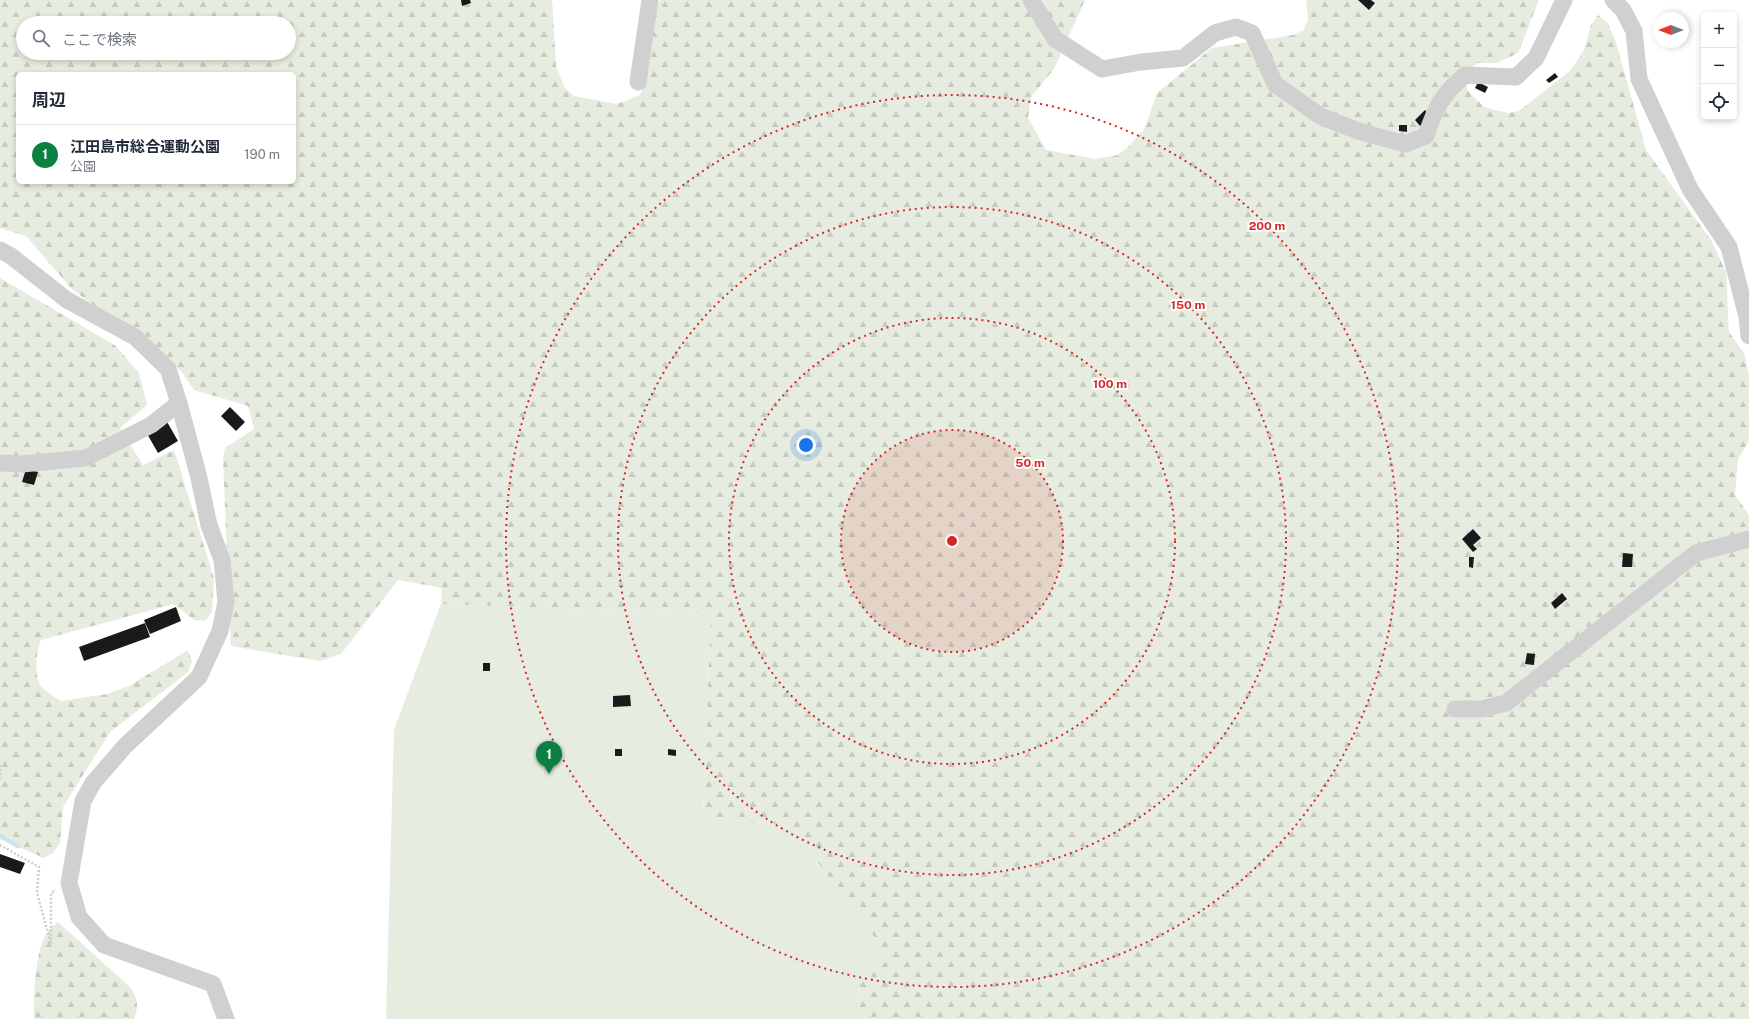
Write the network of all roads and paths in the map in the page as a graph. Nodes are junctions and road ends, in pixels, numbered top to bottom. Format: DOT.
graph roads {
  1 [pos="650,0"];
  2 [pos="1031,0"];
  3 [pos="1564,0"];
  4 [pos="1613,0"];
  5 [pos="638,82"];
  6 [pos="0,250"];
  7 [pos="1749,336"];
  8 [pos="179,402"];
  9 [pos="0,463"];
  10 [pos="1749,538"];
  11 [pos="1455,709"];
  12 [pos="0,765"];
  13 [pos="0,779"];
  14 [pos="0,845"];
  15 [pos="69,883"];
  16 [pos="226,1019"];
  1 -- 5 [label="street"];
  2 -- 3 [label="street"];
  4 -- 7 [label="street"];
  6 -- 8 [label="street"];
  8 -- 9 [label="street"];
  8 -- 15 [label="street"];
  10 -- 11 [label="street"];
  12 -- 13 [label="path"];
  14 -- 15 [label="path"];
  15 -- 16 [label="street"];
}
